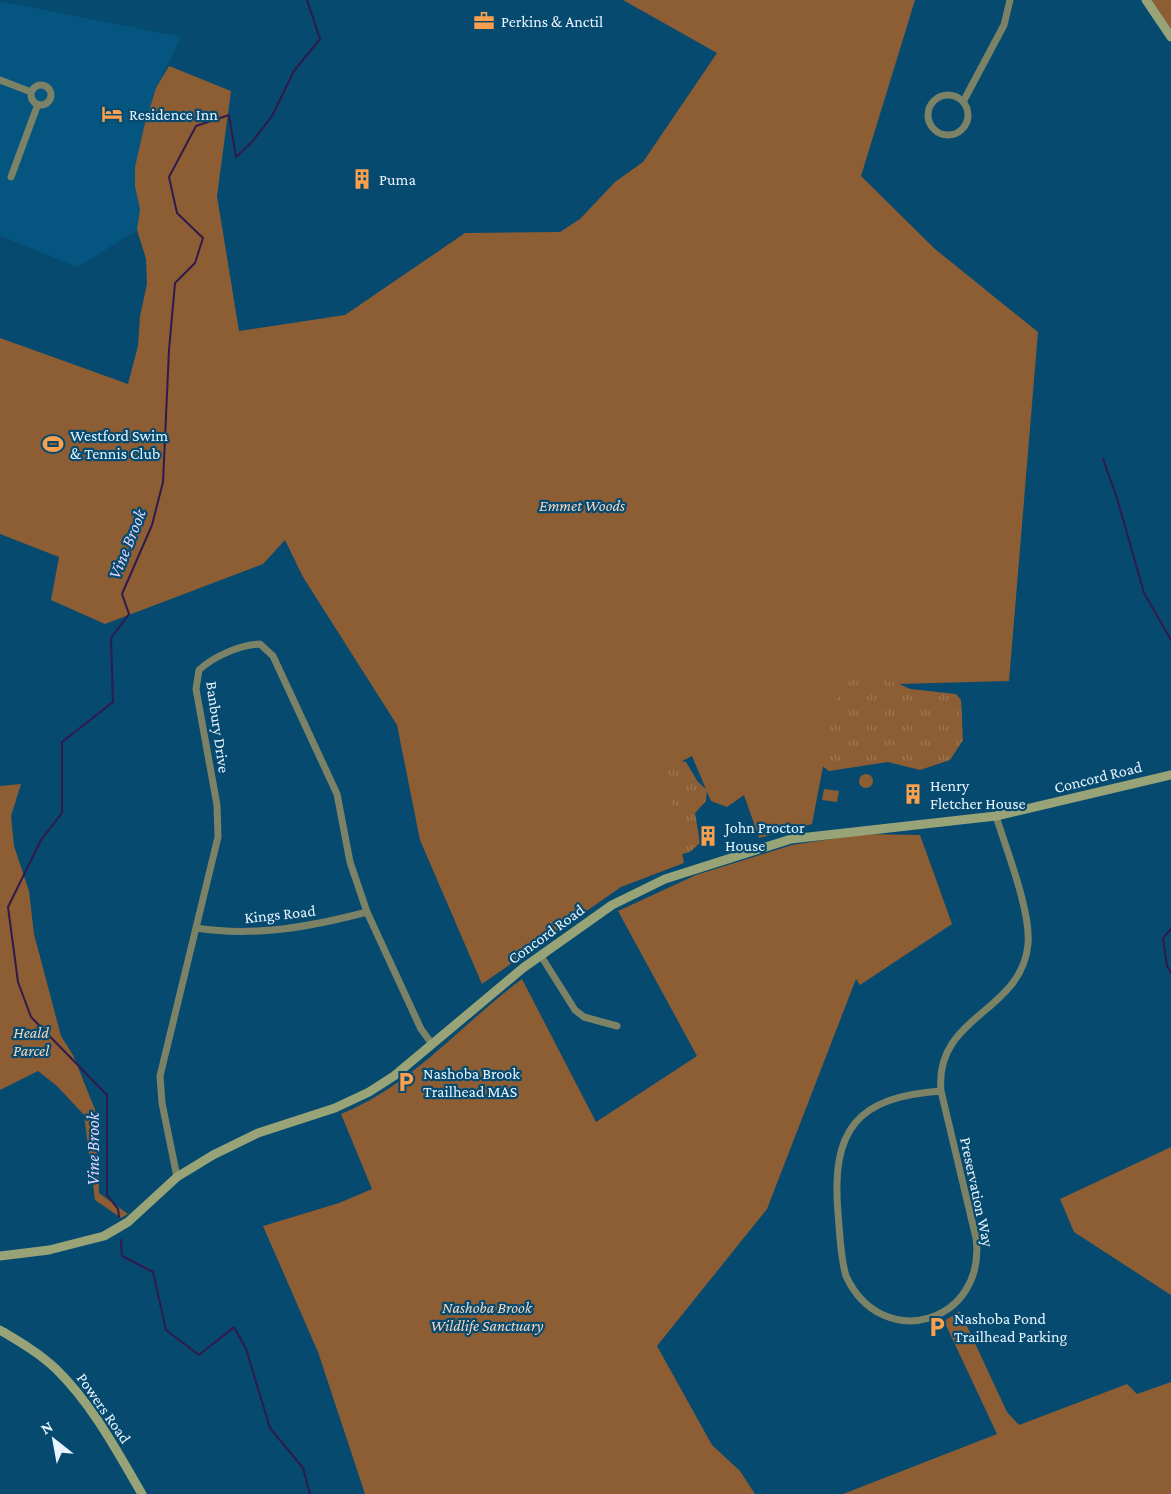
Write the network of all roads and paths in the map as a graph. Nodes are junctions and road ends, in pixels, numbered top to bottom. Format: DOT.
graph roads {
  1 [pos="1010,0"];
  2 [pos="1146,0"];
  3 [pos="1171,37"];
  4 [pos="0,80"];
  5 [pos="32,92"];
  6 [pos="963,102"];
  7 [pos="38,104"];
  8 [pos="11,177"];
  9 [pos="1171,775"];
  10 [pos="996,816"];
  11 [pos="367,912"];
  12 [pos="196,928"];
  13 [pos="540,956"];
  14 [pos="616,1026"];
  15 [pos="432,1044"];
  16 [pos="941,1091"];
  17 [pos="177,1177"];
  18 [pos="0,1256"];
  19 [pos="0,1330"];
  20 [pos="142,1494"];
  1 -- 6 [label="street"];
  2 -- 3 [label="main road"];
  4 -- 5 [label="street"];
  5 -- 7 [label="street"];
  5 -- 7 [label="street"];
  6 -- 6 [label="street"];
  7 -- 8 [label="street"];
  9 -- 10 [label="main road, Concord Road"];
  10 -- 13 [label="main road, Concord Road"];
  10 -- 16 [label="street, Preservation Way"];
  11 -- 12 [label="street, Kings Road"];
  11 -- 12 [label="street, Banbury Drive"];
  11 -- 15 [label="street, Banbury Drive"];
  12 -- 17 [label="street, Banbury Drive"];
  13 -- 14 [label="street"];
  13 -- 15 [label="main road, Concord Road"];
  15 -- 17 [label="main road, Concord Road"];
  16 -- 16 [label="street, Preservation Way"];
  17 -- 18 [label="main road, Concord Road"];
  19 -- 20 [label="main road, Powers Road"];
}
